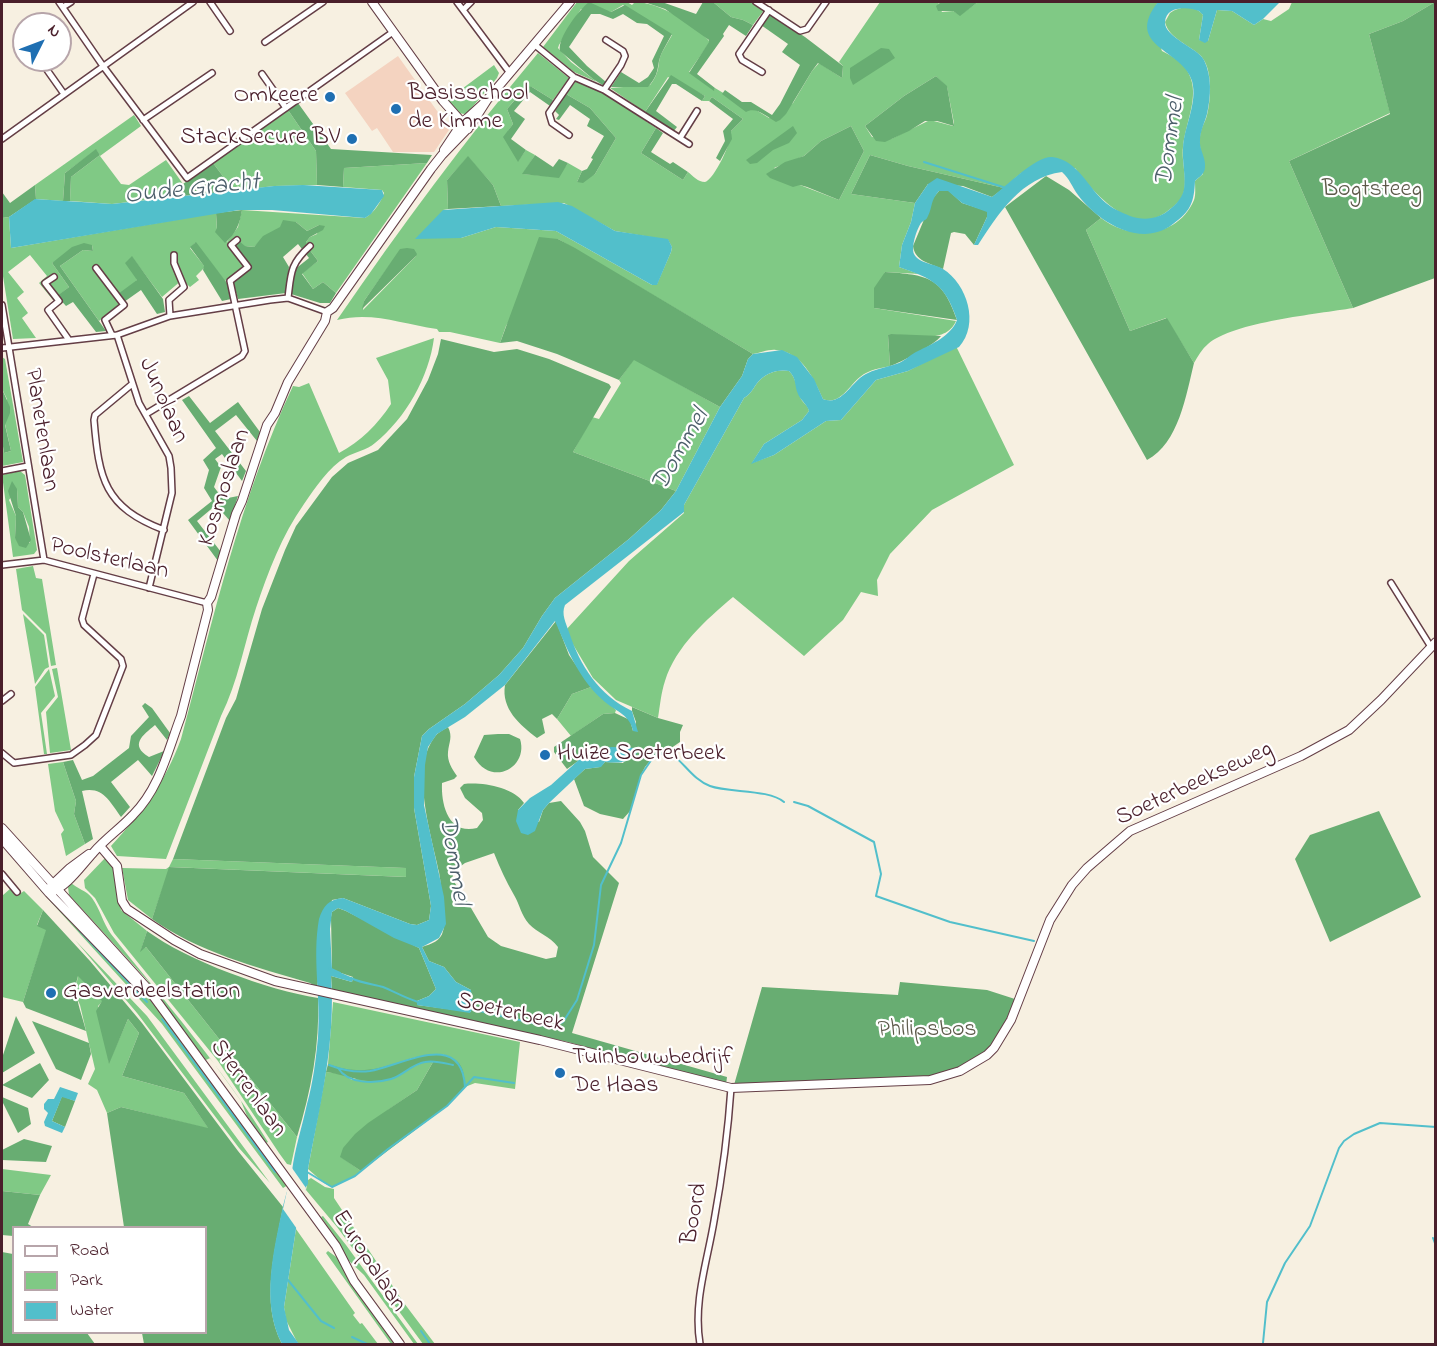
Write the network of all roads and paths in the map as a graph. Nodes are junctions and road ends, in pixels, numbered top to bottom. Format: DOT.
graph roads {
  1 [pos="59,2"];
  2 [pos="71,2"];
  3 [pos="194,2"];
  4 [pos="210,2"];
  5 [pos="323,2"];
  6 [pos="372,2"];
  7 [pos="457,2"];
  8 [pos="471,2"];
  9 [pos="570,2"];
  10 [pos="756,2"];
  11 [pos="826,2"];
  12 [pos="63,7"];
  13 [pos="464,10"];
  14 [pos="769,10"];
  15 [pos="231,31"];
  16 [pos="393,32"];
  17 [pos="606,40"];
  18 [pos="265,42"];
  19 [pos="535,45"];
  20 [pos="103,66"];
  21 [pos="48,72"];
  22 [pos="762,72"];
  23 [pos="212,73"];
  24 [pos="510,73"];
  25 [pos="262,74"];
  26 [pos="574,77"];
  27 [pos="604,90"];
  28 [pos="64,94"];
  29 [pos="286,108"];
  30 [pos="698,111"];
  31 [pos="143,120"];
  32 [pos="465,126"];
  33 [pos="569,135"];
  34 [pos="680,138"];
  35 [pos="2,139"];
  36 [pos="689,144"];
  37 [pos="237,240"];
  38 [pos="309,246"];
  39 [pos="174,255"];
  40 [pos="96,268"];
  41 [pos="54,277"];
  42 [pos="288,298"];
  43 [pos="2,305"];
  44 [pos="236,305"];
  45 [pos="327,312"];
  46 [pos="170,316"];
  47 [pos="114,335"];
  48 [pos="69,340"];
  49 [pos="9,347"];
  50 [pos="2,348"];
  51 [pos="131,385"];
  52 [pos="146,414"];
  53 [pos="28,466"];
  54 [pos="2,471"];
  55 [pos="164,530"];
  56 [pos="44,560"];
  57 [pos="2,565"];
  58 [pos="94,574"];
  59 [pos="1390,583"];
  60 [pos="149,588"];
  61 [pos="207,603"];
  62 [pos="1433,645"];
  63 [pos="11,694"];
  64 [pos="2,701"];
  65 [pos="2,753"];
  66 [pos="2,828"];
  67 [pos="2,838"];
  68 [pos="97,849"];
  69 [pos="2,874"];
  70 [pos="8,882"];
  71 [pos="2,887"];
  72 [pos="53,889"];
  73 [pos="17,892"];
  74 [pos="731,1089"];
  75 [pos="303,1200"];
  76 [pos="400,1344"];
  77 [pos="700,1344"];
  1 -- 12 [label="street"];
  2 -- 12 [label="street"];
  3 -- 20 [label="street"];
  4 -- 15 [label="street"];
  5 -- 18 [label="street"];
  6 -- 16 [label="street"];
  7 -- 13 [label="street"];
  8 -- 13 [label="street"];
  9 -- 19 [label="street, Kosmoslaan"];
  10 -- 14 [label="street"];
  11 -- 14 [label="street"];
  12 -- 20 [label="street"];
  13 -- 24 [label="street"];
  14 -- 22 [label="street"];
  16 -- 29 [label="street"];
  16 -- 32 [label="street"];
  17 -- 27 [label="street"];
  19 -- 24 [label="street, Kosmoslaan"];
  19 -- 26 [label="street"];
  20 -- 28 [label="street"];
  20 -- 31 [label="street"];
  21 -- 28 [label="street"];
  23 -- 31 [label="street"];
  24 -- 32 [label="street, Kosmoslaan"];
  25 -- 29 [label="street"];
  26 -- 27 [label="street"];
  26 -- 33 [label="street"];
  27 -- 34 [label="street"];
  28 -- 35 [label="street"];
  29 -- 31 [label="street"];
  30 -- 34 [label="street"];
  32 -- 45 [label="street, Kosmoslaan"];
  34 -- 36 [label="street"];
  37 -- 44 [label="street"];
  38 -- 42 [label="street"];
  39 -- 46 [label="street"];
  40 -- 47 [label="street"];
  41 -- 48 [label="street"];
  42 -- 44 [label="street"];
  42 -- 45 [label="street"];
  43 -- 49 [label="street, Planetenlaan"];
  44 -- 46 [label="street"];
  44 -- 52 [label="street"];
  45 -- 61 [label="street, Kosmoslaan"];
  46 -- 47 [label="street"];
  47 -- 48 [label="street"];
  47 -- 51 [label="street, Junolaan"];
  48 -- 49 [label="street"];
  49 -- 50 [label="street"];
  49 -- 53 [label="street, Planetenlaan"];
  51 -- 52 [label="street, Junolaan"];
  51 -- 55 [label="street"];
  52 -- 55 [label="street, Junolaan"];
  53 -- 54 [label="street"];
  53 -- 56 [label="street, Planetenlaan"];
  55 -- 60 [label="street, Junolaan"];
  56 -- 57 [label="street, Poolsterlaan"];
  56 -- 58 [label="street, Poolsterlaan"];
  58 -- 60 [label="street, Poolsterlaan"];
  58 -- 65 [label="street"];
  59 -- 62 [label="street"];
  60 -- 61 [label="street, Poolsterlaan"];
  61 -- 68 [label="street, Kosmoslaan"];
  62 -- 74 [label="street, Soeterbeekseweg"];
  63 -- 64 [label="street"];
  66 -- 72 [label="street, Sterrenlaan"];
  67 -- 72 [label="street, Sterrenlaan"];
  68 -- 72 [label="street, Kosmoslaan"];
  68 -- 74 [label="street, Soeterbeek"];
  69 -- 70 [label="street"];
  70 -- 71 [label="street"];
  70 -- 73 [label="street"];
  72 -- 75 [label="street, Sterrenlaan"];
  74 -- 77 [label="street, Boord"];
  75 -- 76 [label="street, Europalaan"];
}
